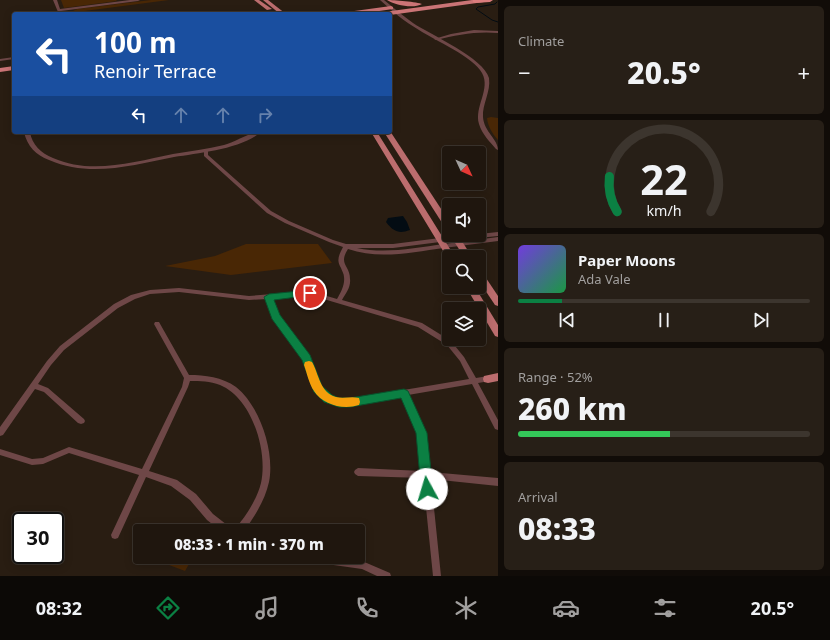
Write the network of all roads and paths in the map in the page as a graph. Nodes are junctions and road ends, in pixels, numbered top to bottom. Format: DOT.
graph roads {
  1 [pos="55,0"];
  2 [pos="138,0"];
  3 [pos="256,0"];
  4 [pos="265,0"];
  5 [pos="447,0"];
  6 [pos="461,0"];
  7 [pos="484,0"];
  8 [pos="490,0"];
  9 [pos="386,1"];
  10 [pos="475,1"];
  11 [pos="420,6"];
  12 [pos="379,10"];
  13 [pos="398,10"];
  14 [pos="60,12"];
  15 [pos="271,12"];
  16 [pos="280,12"];
  17 [pos="363,12"];
  18 [pos="391,12"];
  19 [pos="392,15"];
  20 [pos="408,19"];
  21 [pos="498,32"];
  22 [pos="436,39"];
  23 [pos="12,58"];
  24 [pos="0,60"];
  25 [pos="12,62"];
  26 [pos="0,64"];
  27 [pos="12,68"];
  28 [pos="0,70"];
  29 [pos="28,134"];
  30 [pos="254,134"];
  31 [pos="375,134"];
  32 [pos="388,134"];
  33 [pos="498,148"];
  34 [pos="206,150"];
  35 [pos="442,216"];
  36 [pos="498,234"];
  37 [pos="486,235"];
  38 [pos="486,239"];
  39 [pos="498,239"];
  40 [pos="446,242"];
  41 [pos="442,243"];
  42 [pos="347,246"];
  43 [pos="446,250"];
  44 [pos="486,285"];
  45 [pos="474,294"];
  46 [pos="269,297"];
  47 [pos="339,301"];
  48 [pos="498,304"];
  49 [pos="157,324"];
  50 [pos="498,333"];
  51 [pos="186,378"];
  52 [pos="495,378"];
  53 [pos="474,382"];
  54 [pos="33,385"];
  55 [pos="404,394"];
  56 [pos="81,422"];
  57 [pos="498,427"];
  58 [pos="0,434"];
  59 [pos="0,452"];
  60 [pos="358,472"];
  61 [pos="144,473"];
  62 [pos="426,475"];
  63 [pos="498,482"];
  64 [pos="219,524"];
  65 [pos="244,524"];
  66 [pos="115,534"];
  67 [pos="349,564"];
  68 [pos="387,576"];
  69 [pos="437,576"];
  1 -- 14 [label="street"];
  2 -- 14 [label="street"];
  3 -- 15 [label="main road"];
  4 -- 16 [label="main road"];
  5 -- 11 [label="highway"];
  6 -- 13 [label="highway"];
  7 -- 10 [label="highway"];
  8 -- 10 [label="highway"];
  9 -- 11 [label="highway"];
  9 -- 12 [label="highway"];
  9 -- 13 [label="street"];
  10 -- 11 [label="highway"];
  11 -- 13 [label="highway"];
  11 -- 20 [label="highway"];
  12 -- 13 [label="highway"];
  12 -- 17 [label="highway"];
  13 -- 18 [label="highway"];
  13 -- 20 [label="street"];
  19 -- 20 [label="highway"];
  20 -- 22 [label="street"];
  21 -- 22 [label="street"];
  22 -- 33 [label="street"];
  23 -- 24 [label="street"];
  25 -- 26 [label="highway"];
  27 -- 28 [label="highway"];
  29 -- 34 [label="street"];
  30 -- 34 [label="street"];
  31 -- 41 [label="main road"];
  32 -- 35 [label="main road"];
  34 -- 42 [label="street"];
  36 -- 37 [label="street"];
  38 -- 39 [label="street"];
  40 -- 41 [label="street"];
  41 -- 42 [label="street"];
  41 -- 43 [label="main road"];
  42 -- 47 [label="street"];
  44 -- 48 [label="main road"];
  45 -- 50 [label="main road"];
  46 -- 47 [label="street"];
  46 -- 54 [label="street"];
  46 -- 55 [label="street"];
  47 -- 53 [label="street"];
  49 -- 51 [label="street"];
  51 -- 61 [label="street"];
  51 -- 65 [label="street"];
  52 -- 53 [label="street"];
  53 -- 55 [label="street"];
  53 -- 57 [label="street"];
  54 -- 56 [label="street"];
  54 -- 58 [label="street"];
  55 -- 62 [label="street"];
  59 -- 61 [label="street"];
  60 -- 62 [label="street"];
  61 -- 64 [label="street"];
  61 -- 66 [label="street"];
  62 -- 63 [label="street"];
  62 -- 69 [label="street"];
  67 -- 68 [label="street"];
}
